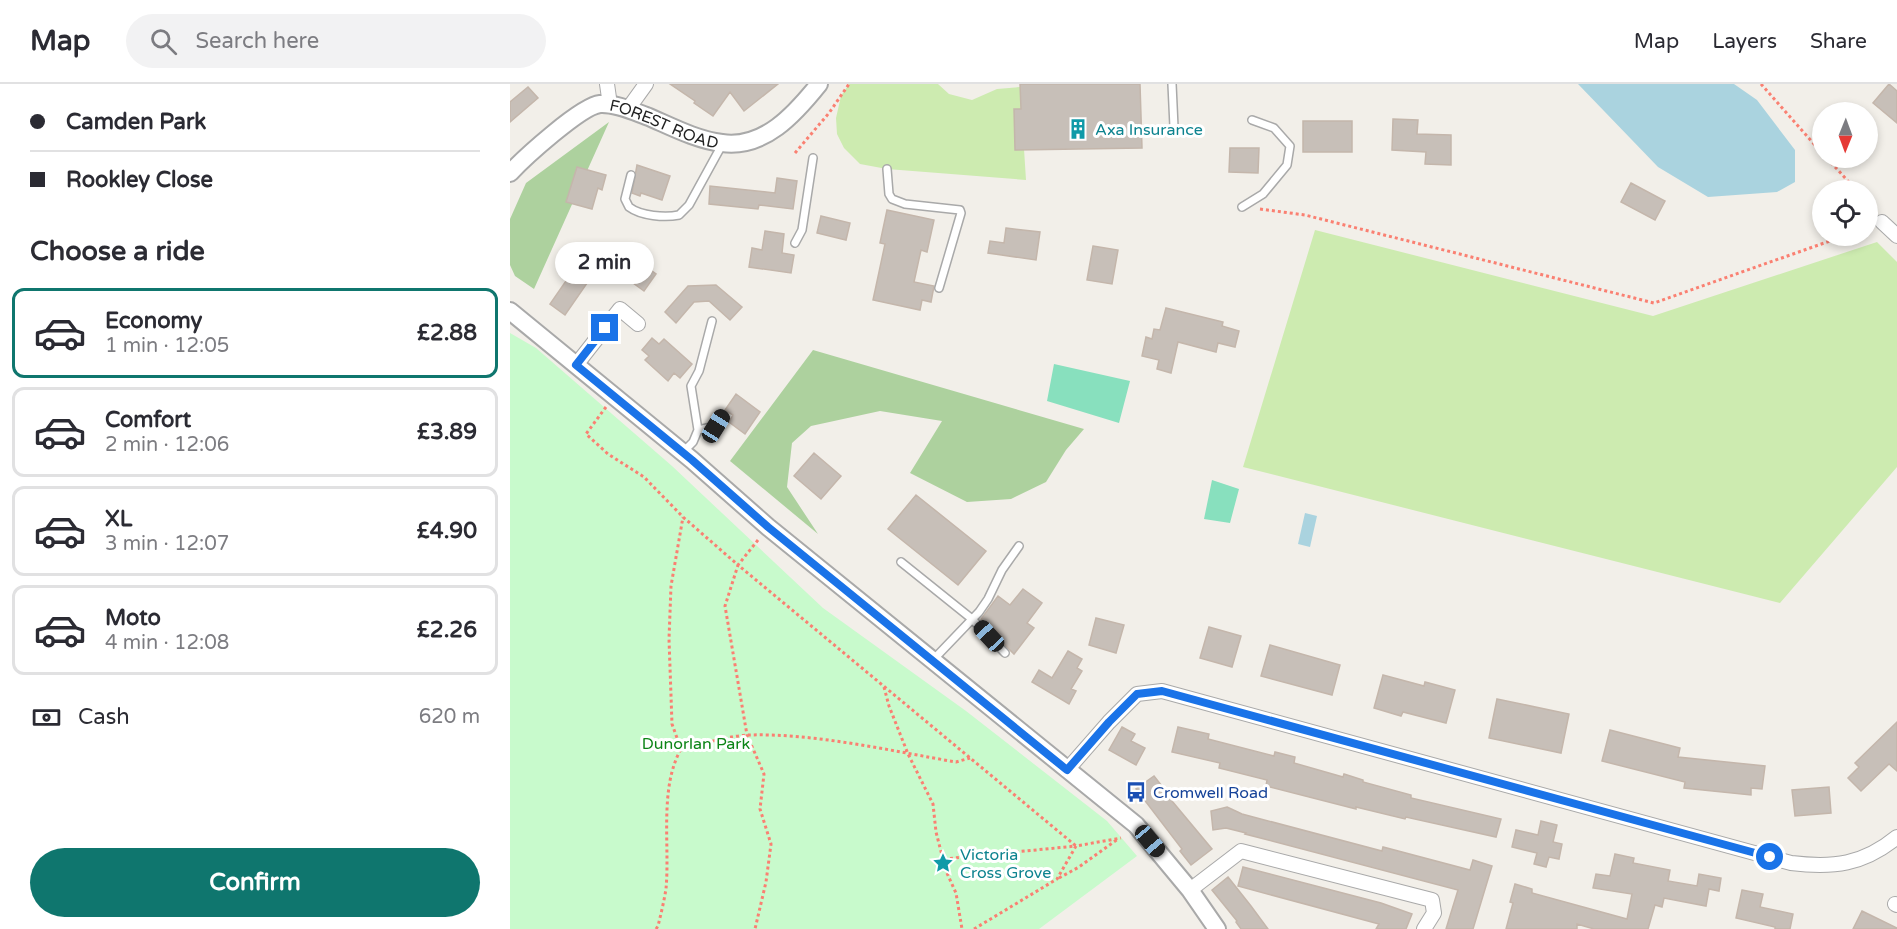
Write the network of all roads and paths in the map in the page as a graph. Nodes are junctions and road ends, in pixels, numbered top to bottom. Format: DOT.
graph roads {
  1 [pos="608,84"];
  2 [pos="646,84"];
  3 [pos="819,84"];
  4 [pos="849,84"];
  5 [pos="1172,84"];
  6 [pos="1761,84"];
  7 [pos="610,105"];
  8 [pos="628,109"];
  9 [pos="1252,120"];
  10 [pos="1174,127"];
  11 [pos="1812,142"];
  12 [pos="723,143"];
  13 [pos="795,153"];
  14 [pos="813,158"];
  15 [pos="1836,168"];
  16 [pos="887,169"];
  17 [pos="510,173"];
  18 [pos="631,175"];
  19 [pos="1847,180"];
  20 [pos="1242,207"];
  21 [pos="1882,222"];
  22 [pos="1897,236"];
  23 [pos="795,243"];
  24 [pos="1816,246"];
  25 [pos="939,288"];
  26 [pos="510,311"];
  27 [pos="712,321"];
  28 [pos="638,324"];
  29 [pos="576,365"];
  30 [pos="614,396"];
  31 [pos="723,415"];
  32 [pos="698,429"];
  33 [pos="683,452"];
  34 [pos="683,517"];
  35 [pos="768,527"];
  36 [pos="1019,546"];
  37 [pos="901,562"];
  38 [pos="738,565"];
  39 [pos="972,618"];
  40 [pos="1005,653"];
  41 [pos="932,661"];
  42 [pos="884,687"];
  43 [pos="747,735"];
  44 [pos="681,750"];
  45 [pos="908,754"];
  46 [pos="970,758"];
  47 [pos="1067,770"];
  48 [pos="1136,825"];
  49 [pos="1897,837"];
  50 [pos="1120,838"];
  51 [pos="1076,846"];
  52 [pos="943,859"];
  53 [pos="1057,879"];
  54 [pos="1190,890"];
  55 [pos="656,929"];
  56 [pos="755,929"];
  57 [pos="962,929"];
  58 [pos="974,929"];
  59 [pos="1217,929"];
  60 [pos="1424,929"];
  1 -- 7 [label="street"];
  2 -- 8 [label="street"];
  3 -- 12 [label="street, FOREST ROAD"];
  4 -- 13 [label="path"];
  5 -- 10 [label="lane"];
  6 -- 11 [label="path"];
  7 -- 8 [label="street, FOREST ROAD"];
  7 -- 17 [label="street, FOREST ROAD"];
  8 -- 12 [label="street, FOREST ROAD"];
  9 -- 20 [label="lane"];
  12 -- 18 [label="lane"];
  14 -- 23 [label="lane"];
  15 -- 19 [label="path"];
  16 -- 25 [label="lane"];
  20 -- 24 [label="path"];
  21 -- 22 [label="street"];
  26 -- 29 [label="street"];
  27 -- 32 [label="lane"];
  28 -- 29 [label="street"];
  29 -- 30 [label="street"];
  30 -- 33 [label="street"];
  30 -- 34 [label="path"];
  31 -- 32 [label="lane"];
  32 -- 33 [label="lane"];
  33 -- 35 [label="street"];
  34 -- 38 [label="path"];
  34 -- 44 [label="path"];
  35 -- 38 [label="path"];
  35 -- 41 [label="street"];
  36 -- 39 [label="lane"];
  37 -- 39 [label="lane"];
  38 -- 42 [label="path"];
  38 -- 43 [label="path"];
  39 -- 40 [label="lane"];
  39 -- 41 [label="lane"];
  41 -- 47 [label="street"];
  42 -- 45 [label="path"];
  42 -- 46 [label="path"];
  43 -- 44 [label="path"];
  43 -- 45 [label="path"];
  43 -- 56 [label="path"];
  44 -- 55 [label="path"];
  45 -- 46 [label="path"];
  45 -- 52 [label="path"];
  46 -- 51 [label="path"];
  47 -- 48 [label="street"];
  47 -- 49 [label="street"];
  48 -- 50 [label="path"];
  48 -- 54 [label="street"];
  50 -- 51 [label="path"];
  50 -- 53 [label="path"];
  51 -- 52 [label="path"];
  51 -- 53 [label="path"];
  52 -- 57 [label="path"];
  53 -- 58 [label="path"];
  54 -- 59 [label="street"];
  54 -- 60 [label="street"];
}
